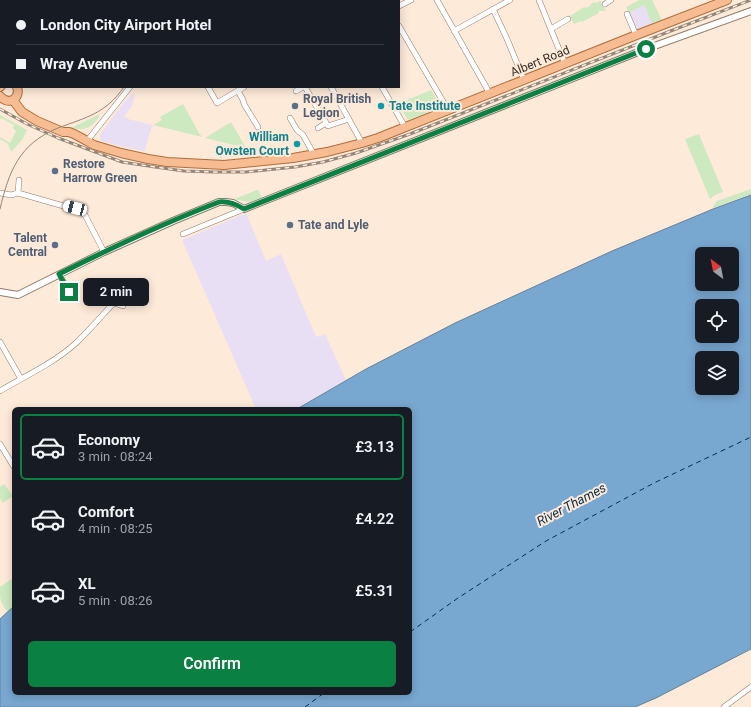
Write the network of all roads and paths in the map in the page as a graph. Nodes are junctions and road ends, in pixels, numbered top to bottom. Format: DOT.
graph roads {
  1 [pos="411,0"];
  2 [pos="437,0"];
  3 [pos="510,0"];
  4 [pos="539,0"];
  5 [pos="611,0"];
  6 [pos="727,0"];
  7 [pos="605,4"];
  8 [pos="400,6"];
  9 [pos="493,9"];
  10 [pos="751,11"];
  11 [pos="627,14"];
  12 [pos="568,19"];
  13 [pos="400,28"];
  14 [pos="551,29"];
  15 [pos="454,31"];
  16 [pos="636,35"];
  17 [pos="565,64"];
  18 [pos="524,80"];
  19 [pos="17,88"];
  20 [pos="129,88"];
  21 [pos="209,88"];
  22 [pos="242,88"];
  23 [pos="302,88"];
  24 [pos="305,88"];
  25 [pos="332,88"];
  26 [pos="383,88"];
  27 [pos="238,91"];
  28 [pos="296,91"];
  29 [pos="490,94"];
  30 [pos="0,96"];
  31 [pos="13,100"];
  32 [pos="448,110"];
  33 [pos="290,118"];
  34 [pos="349,119"];
  35 [pos="326,123"];
  36 [pos="258,127"];
  37 [pos="406,127"];
  38 [pos="318,128"];
  39 [pos="87,141"];
  40 [pos="362,143"];
  41 [pos="313,154"];
  42 [pos="19,180"];
  43 [pos="18,193"];
  44 [pos="0,194"];
  45 [pos="244,209"];
  46 [pos="183,234"];
  47 [pos="104,252"];
  48 [pos="59,274"];
  49 [pos="0,292"];
  50 [pos="69,292"];
  51 [pos="123,306"];
  52 [pos="0,342"];
  53 [pos="21,379"];
  54 [pos="0,391"];
  55 [pos="0,444"];
  56 [pos="12,464"];
  57 [pos="751,687"];
  58 [pos="724,707"];
  1 -- 8 [label="street"];
  2 -- 15 [label="street"];
  3 -- 9 [label="street"];
  4 -- 14 [label="street"];
  5 -- 7 [label="street"];
  6 -- 16 [label="main road, Albert Road"];
  9 -- 15 [label="street"];
  9 -- 18 [label="street"];
  10 -- 45 [label="street"];
  11 -- 16 [label="street"];
  12 -- 14 [label="street"];
  13 -- 32 [label="street"];
  14 -- 17 [label="street"];
  15 -- 29 [label="street"];
  16 -- 17 [label="main road, Albert Road"];
  17 -- 18 [label="main road, Albert Road"];
  18 -- 29 [label="main road, Albert Road"];
  19 -- 31 [label="main road"];
  20 -- 39 [label="street"];
  21 -- 27 [label="street"];
  22 -- 27 [label="street"];
  23 -- 28 [label="street"];
  24 -- 35 [label="street"];
  25 -- 34 [label="street"];
  26 -- 37 [label="street"];
  27 -- 36 [label="street"];
  29 -- 32 [label="main road, Albert Road"];
  30 -- 31 [label="main road"];
  31 -- 39 [label="main road, Albert Road"];
  32 -- 37 [label="main road, Albert Road"];
  33 -- 41 [label="street"];
  34 -- 35 [label="street"];
  34 -- 40 [label="street"];
  35 -- 38 [label="street"];
  37 -- 40 [label="main road, Albert Road"];
  39 -- 41 [label="main road, Albert Road"];
  40 -- 41 [label="main road, Albert Road"];
  42 -- 43 [label="street"];
  43 -- 44 [label="street"];
  43 -- 47 [label="street"];
  45 -- 46 [label="street"];
  45 -- 47 [label="street"];
  47 -- 48 [label="street"];
  48 -- 49 [label="street"];
  48 -- 50 [label="street"];
  51 -- 53 [label="street"];
  52 -- 53 [label="street"];
  53 -- 54 [label="street"];
  55 -- 56 [label="street"];
  57 -- 58 [label="street"];
}
